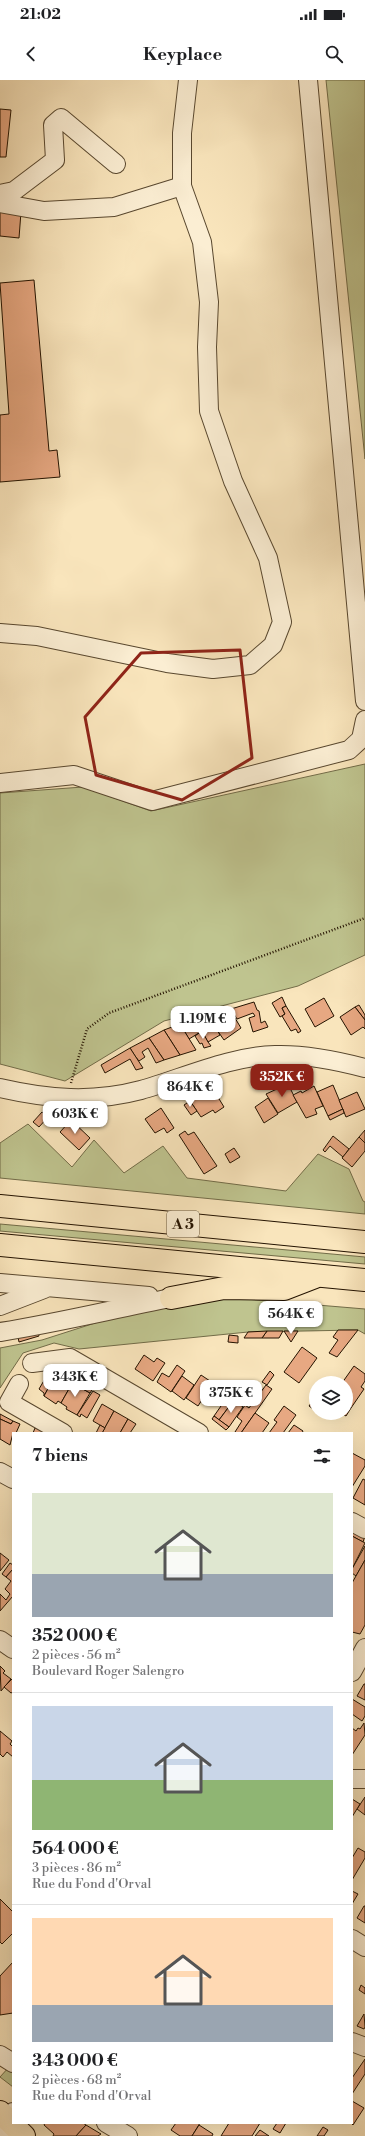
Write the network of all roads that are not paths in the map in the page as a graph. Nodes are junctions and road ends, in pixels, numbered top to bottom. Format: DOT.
graph roads {
  1 [pos="188,80"];
  2 [pos="308,80"];
  3 [pos="116,164"];
  4 [pos="182,186"];
  5 [pos="0,194"];
  6 [pos="0,203"];
  7 [pos="0,633"];
  8 [pos="365,701"];
  9 [pos="365,720"];
  10 [pos="0,783"];
  11 [pos="365,1068"];
  12 [pos="0,1088"];
  13 [pos="0,1206"];
  14 [pos="365,1242"];
  15 [pos="0,1245"];
  16 [pos="320,1275"];
  17 [pos="365,1280"];
  18 [pos="0,1284"];
  19 [pos="47,1288"];
  20 [pos="171,1298"];
  21 [pos="0,1306"];
  22 [pos="0,1332"];
  23 [pos="32,1363"];
  24 [pos="19,1384"];
  25 [pos="61,1432"];
  26 [pos="197,1432"];
  27 [pos="0,1472"];
  28 [pos="12,1478"];
  29 [pos="353,1523"];
  30 [pos="365,1529"];
  31 [pos="0,1640"];
  32 [pos="12,1648"];
  33 [pos="359,1652"];
  34 [pos="353,1669"];
  35 [pos="353,1779"];
  36 [pos="365,1779"];
  37 [pos="353,1940"];
  38 [pos="365,1946"];
  39 [pos="353,2042"];
  40 [pos="365,2047"];
  41 [pos="0,2055"];
  42 [pos="12,2062"];
  43 [pos="5,2119"];
  44 [pos="108,2124"];
  45 [pos="24,2136"];
  46 [pos="128,2136"];
  1 -- 4 [label="street"];
  2 -- 8 [label="street"];
  3 -- 5 [label="street"];
  4 -- 6 [label="street"];
  4 -- 7 [label="street"];
  9 -- 10 [label="street"];
  11 -- 12 [label="street"];
  13 -- 14 [label="main road, A 3"];
  15 -- 16 [label="main road, A 3"];
  16 -- 17 [label="main road, A 3"];
  16 -- 20 [label="main road"];
  18 -- 19 [label="street"];
  19 -- 20 [label="street"];
  19 -- 21 [label="street"];
  20 -- 22 [label="street"];
  23 -- 26 [label="street"];
  24 -- 25 [label="street"];
  27 -- 28 [label="street"];
  29 -- 30 [label="street"];
  31 -- 32 [label="street"];
  33 -- 34 [label="street"];
  35 -- 36 [label="street"];
  37 -- 38 [label="street"];
  39 -- 40 [label="street"];
  41 -- 42 [label="street"];
  43 -- 45 [label="main road"];
  44 -- 46 [label="street"];
}
